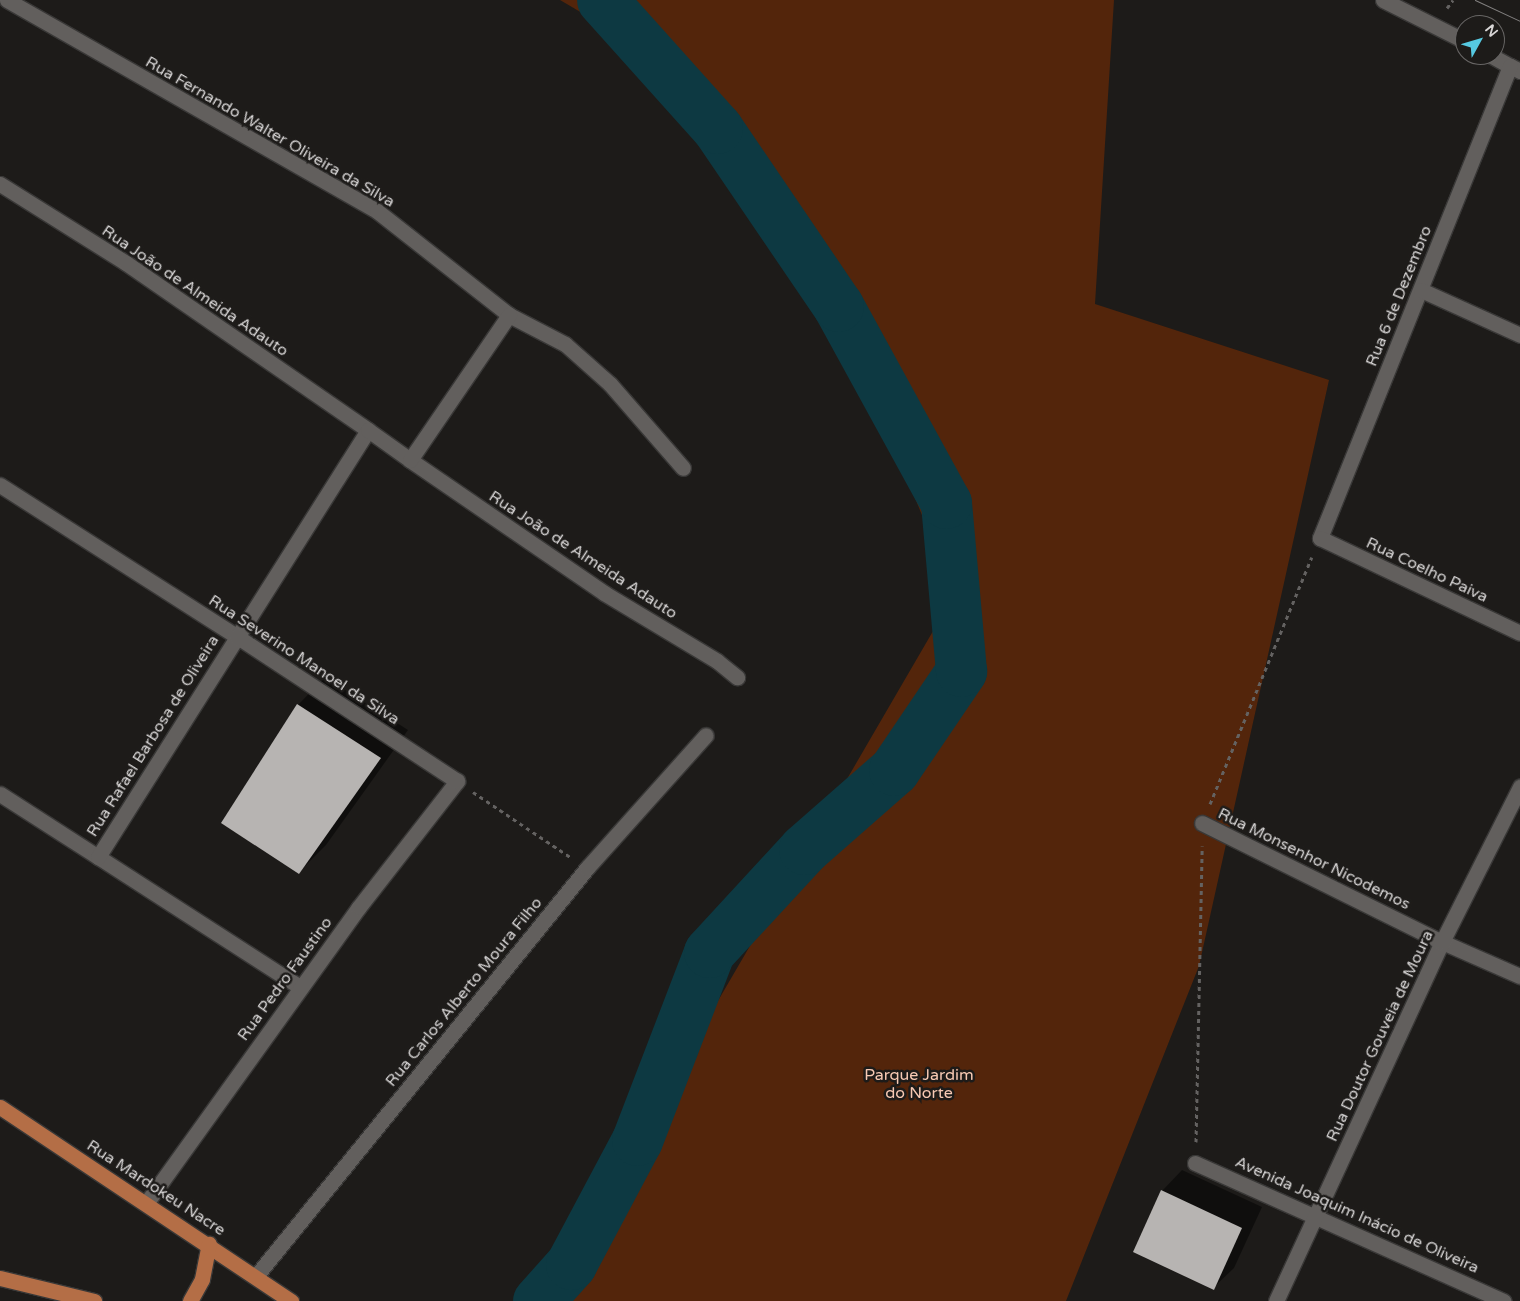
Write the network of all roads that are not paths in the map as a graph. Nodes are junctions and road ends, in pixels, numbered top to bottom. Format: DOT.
graph roads {
  1 [pos="5,0"];
  2 [pos="1383,0"];
  3 [pos="0,7"];
  4 [pos="1455,37"];
  5 [pos="1515,68"];
  6 [pos="0,184"];
  7 [pos="1420,290"];
  8 [pos="509,316"];
  9 [pos="1520,335"];
  10 [pos="368,430"];
  11 [pos="410,460"];
  12 [pos="683,468"];
  13 [pos="0,485"];
  14 [pos="1320,538"];
  15 [pos="1520,633"];
  16 [pos="236,636"];
  17 [pos="737,677"];
  18 [pos="706,735"];
  19 [pos="457,781"];
  20 [pos="1520,786"];
  21 [pos="0,794"];
  22 [pos="1202,823"];
  23 [pos="98,857"];
  24 [pos="1442,942"];
  25 [pos="1520,976"];
  26 [pos="300,987"];
  27 [pos="0,1107"];
  28 [pos="1195,1162"];
  29 [pos="147,1202"];
  30 [pos="1317,1215"];
  31 [pos="209,1244"];
  32 [pos="256,1276"];
  33 [pos="0,1278"];
  34 [pos="94,1301"];
  35 [pos="190,1301"];
  36 [pos="291,1301"];
  37 [pos="1276,1301"];
  38 [pos="1503,1301"];
  1 -- 3 [label="street"];
  1 -- 8 [label="street, Rua Fernando Walter Oliveira da Silva"];
  2 -- 4 [label="street"];
  5 -- 7 [label="street, Rua 6 de Dezembro"];
  6 -- 10 [label="street, Rua João de Almeida Adauto"];
  7 -- 9 [label="street"];
  7 -- 14 [label="street, Rua 6 de Dezembro"];
  8 -- 11 [label="street"];
  8 -- 12 [label="street, Rua Fernando Walter Oliveira da Silva"];
  10 -- 11 [label="street, Rua João de Almeida Adauto"];
  10 -- 16 [label="street, Rua Rafael Barbosa de Oliveira"];
  11 -- 17 [label="street, Rua João de Almeida Adauto"];
  13 -- 16 [label="street, Rua Severino Manoel da Silva"];
  14 -- 15 [label="street, Rua Coelho Paiva"];
  16 -- 19 [label="street, Rua Severino Manoel da Silva"];
  16 -- 23 [label="street, Rua Rafael Barbosa de Oliveira"];
  18 -- 32 [label="street, Rua Carlos Alberto Moura Filho"];
  19 -- 26 [label="street, Rua Pedro Faustino"];
  20 -- 24 [label="street, Rua Doutor Gouveia de Moura"];
  21 -- 23 [label="street"];
  22 -- 24 [label="street, Rua Monsenhor Nicodemos"];
  23 -- 26 [label="street"];
  24 -- 25 [label="street, Rua Monsenhor Nicodemos"];
  24 -- 30 [label="street, Rua Doutor Gouveia de Moura"];
  26 -- 29 [label="street, Rua Pedro Faustino"];
  27 -- 29 [label="main road, Rua Mardokeu Nacre"];
  28 -- 30 [label="street, Avenida Joaquim Inácio de Oliveira"];
  29 -- 31 [label="main road, Rua Mardokeu Nacre"];
  30 -- 37 [label="street, Rua Doutor Gouveia de Moura"];
  30 -- 38 [label="street, Avenida Joaquim Inácio de Oliveira"];
  31 -- 32 [label="main road, Rua Mardokeu Nacre"];
  31 -- 35 [label="main road"];
  32 -- 36 [label="main road, Rua Mardokeu Nacre"];
  33 -- 34 [label="main road"];
}
